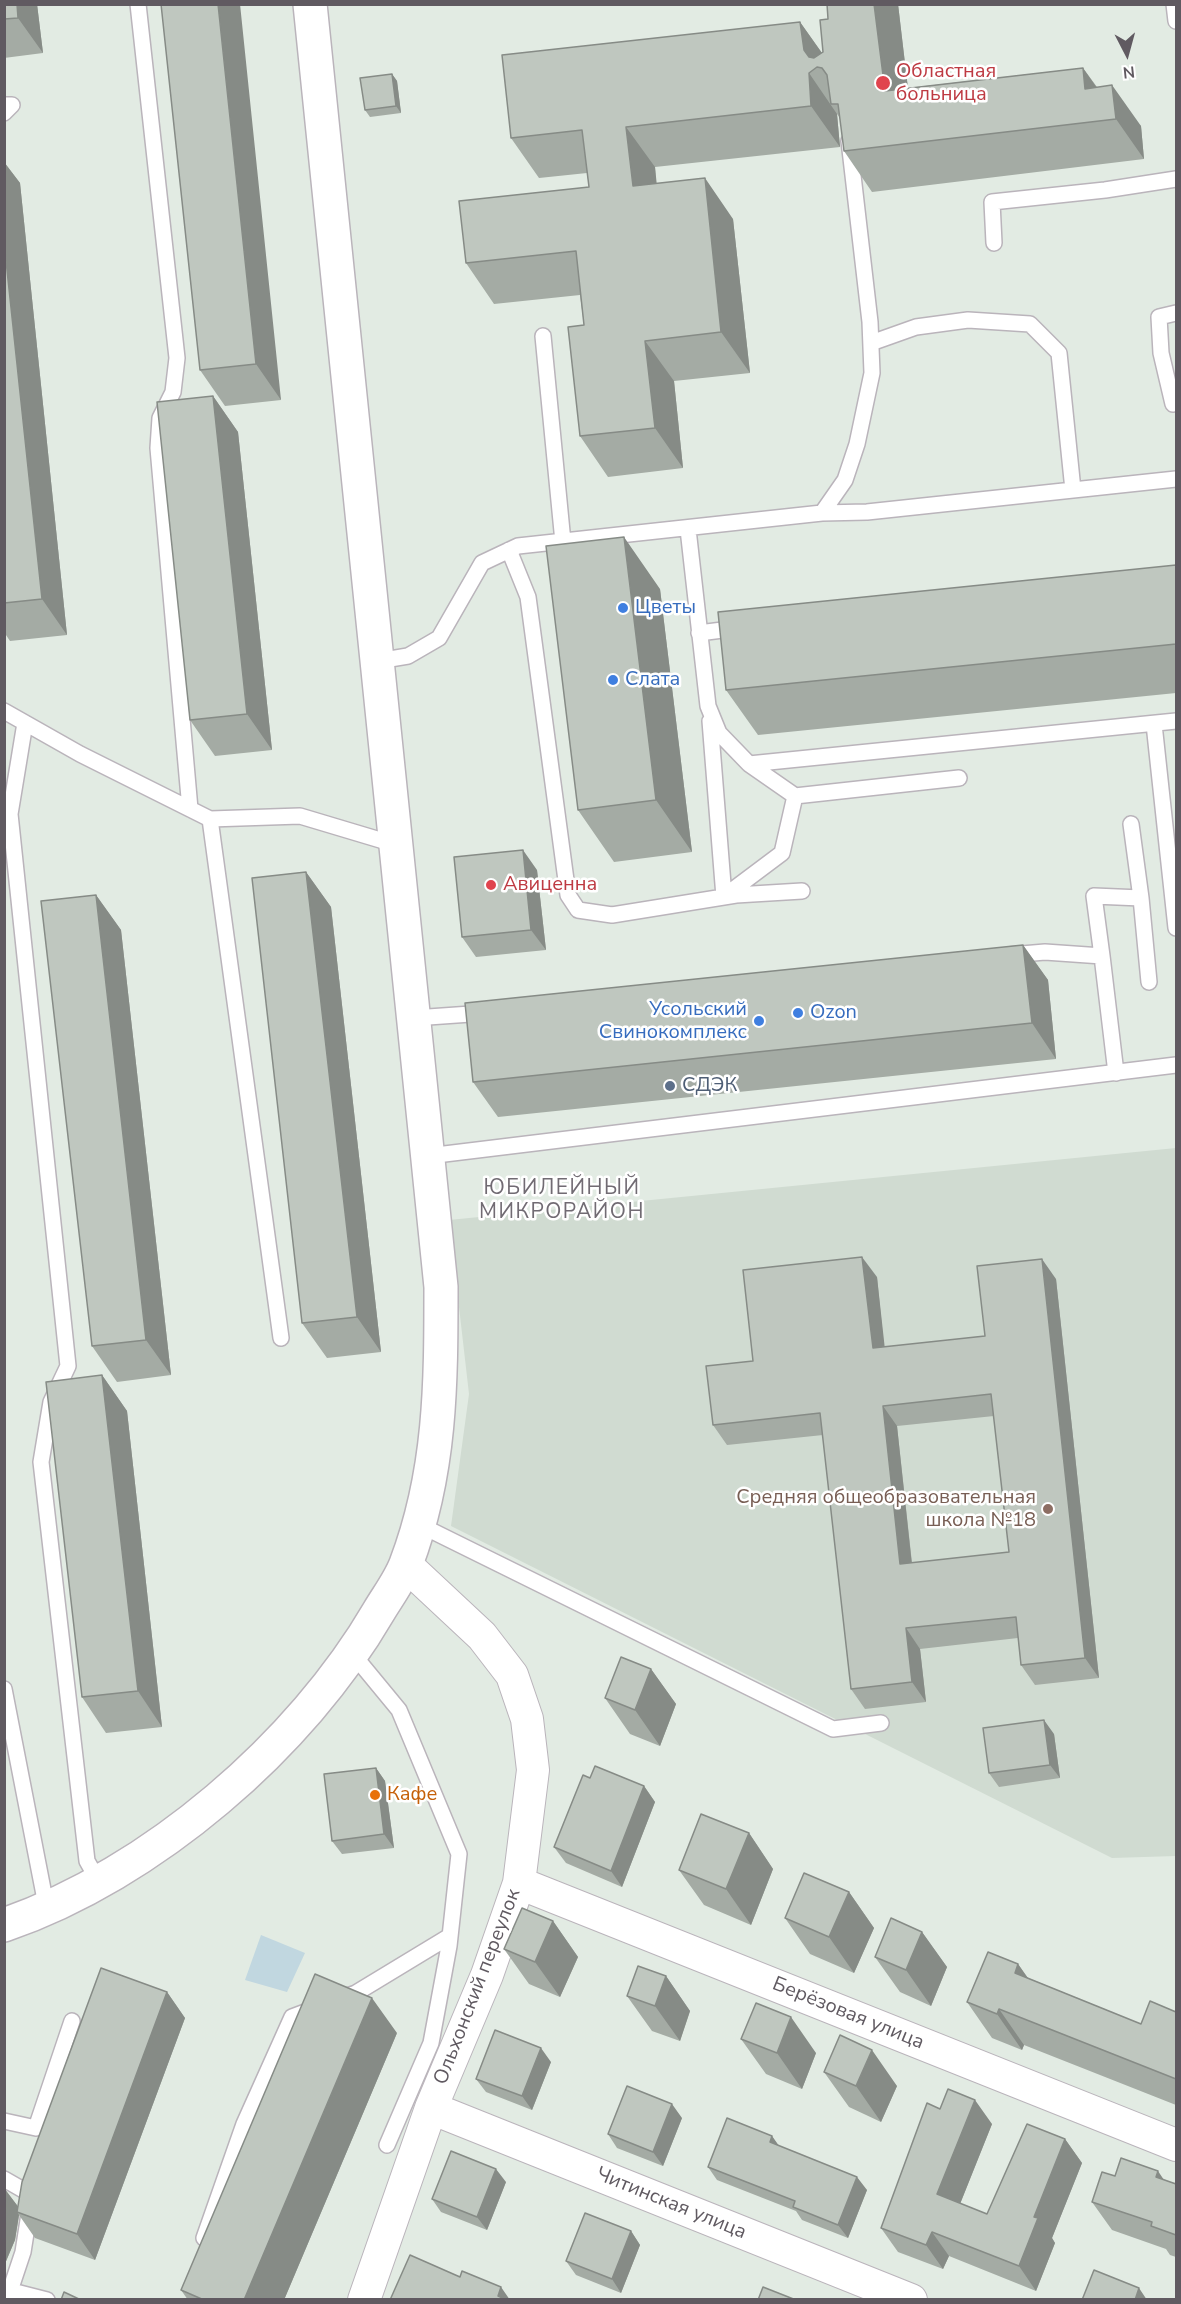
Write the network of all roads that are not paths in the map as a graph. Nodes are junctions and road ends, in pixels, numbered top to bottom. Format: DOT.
graph roads {
  1 [pos="138,4"];
  2 [pos="310,4"];
  3 [pos="1174,4"];
  4 [pos="1176,21"];
  5 [pos="4,105"];
  6 [pos="4,113"];
  7 [pos="847,129"];
  8 [pos="1176,179"];
  9 [pos="994,243"];
  10 [pos="1176,313"];
  11 [pos="543,336"];
  12 [pos="871,343"];
  13 [pos="1173,404"];
  14 [pos="1176,479"];
  15 [pos="1073,490"];
  16 [pos="822,513"];
  17 [pos="688,529"];
  18 [pos="563,542"];
  19 [pos="509,550"];
  20 [pos="757,626"];
  21 [pos="699,633"];
  22 [pos="378,662"];
  23 [pos="708,706"];
  24 [pos="4,711"];
  25 [pos="1176,722"];
  26 [pos="25,723"];
  27 [pos="1154,724"];
  28 [pos="748,764"];
  29 [pos="960,778"];
  30 [pos="795,796"];
  31 [pos="190,809"];
  32 [pos="210,819"];
  33 [pos="1131,824"];
  34 [pos="397,845"];
  35 [pos="802,891"];
  36 [pos="724,897"];
  37 [pos="1141,898"];
  38 [pos="1176,928"];
  39 [pos="1102,956"];
  40 [pos="991,957"];
  41 [pos="1149,982"];
  42 [pos="503,1011"];
  43 [pos="414,1018"];
  44 [pos="1176,1065"];
  45 [pos="1116,1072"];
  46 [pos="428,1156"];
  47 [pos="280,1338"];
  48 [pos="418,1524"];
  49 [pos="406,1565"];
  50 [pos="352,1653"];
  51 [pos="4,1689"];
  52 [pos="881,1723"];
  53 [pos="99,1882"];
  54 [pos="519,1883"];
  55 [pos="47,1910"];
  56 [pos="4,1925"];
  57 [pos="450,1936"];
  58 [pos="72,2021"];
  59 [pos="431,2108"];
  60 [pos="4,2121"];
  61 [pos="387,2145"];
  62 [pos="1176,2145"];
  63 [pos="4,2179"];
  64 [pos="201,2246"];
  65 [pos="7,2293"];
  66 [pos="47,2300"];
  67 [pos="364,2300"];
  68 [pos="911,2300"];
  1 -- 31 [label="lane"];
  2 -- 22 [label="street"];
  3 -- 4 [label="lane"];
  5 -- 6 [label="lane"];
  7 -- 12 [label="lane"];
  8 -- 9 [label="lane"];
  10 -- 13 [label="lane"];
  11 -- 18 [label="lane"];
  12 -- 15 [label="lane"];
  12 -- 16 [label="lane"];
  14 -- 15 [label="lane"];
  15 -- 16 [label="lane"];
  16 -- 17 [label="lane"];
  17 -- 18 [label="lane"];
  17 -- 21 [label="lane"];
  18 -- 19 [label="lane"];
  19 -- 22 [label="lane"];
  19 -- 36 [label="lane"];
  20 -- 21 [label="lane"];
  21 -- 23 [label="lane"];
  22 -- 34 [label="street"];
  23 -- 28 [label="lane"];
  23 -- 36 [label="lane"];
  24 -- 26 [label="lane"];
  25 -- 27 [label="lane"];
  26 -- 31 [label="lane"];
  26 -- 53 [label="lane"];
  27 -- 28 [label="lane"];
  27 -- 38 [label="lane"];
  28 -- 30 [label="lane"];
  29 -- 30 [label="lane"];
  30 -- 36 [label="lane"];
  31 -- 32 [label="lane"];
  32 -- 34 [label="lane"];
  32 -- 47 [label="lane"];
  33 -- 37 [label="lane"];
  34 -- 43 [label="street"];
  35 -- 36 [label="lane"];
  37 -- 39 [label="lane"];
  37 -- 41 [label="lane"];
  39 -- 40 [label="lane"];
  39 -- 45 [label="lane"];
  42 -- 43 [label="lane"];
  43 -- 46 [label="street"];
  44 -- 45 [label="lane"];
  45 -- 46 [label="lane"];
  46 -- 48 [label="street"];
  48 -- 49 [label="street"];
  48 -- 52 [label="lane"];
  49 -- 50 [label="street"];
  49 -- 54 [label="street, Ольхонский переулок"];
  50 -- 53 [label="street"];
  50 -- 57 [label="lane"];
  51 -- 55 [label="lane"];
  53 -- 55 [label="street"];
  54 -- 59 [label="street, Ольхонский переулок"];
  54 -- 62 [label="street, Берёзовая улица"];
  55 -- 56 [label="street"];
  57 -- 61 [label="lane"];
  57 -- 64 [label="lane"];
  58 -- 60 [label="lane"];
  59 -- 67 [label="street, Ольхонский переулок"];
  59 -- 68 [label="street, Читинская улица"];
  63 -- 65 [label="lane"];
  65 -- 66 [label="lane"];
}
